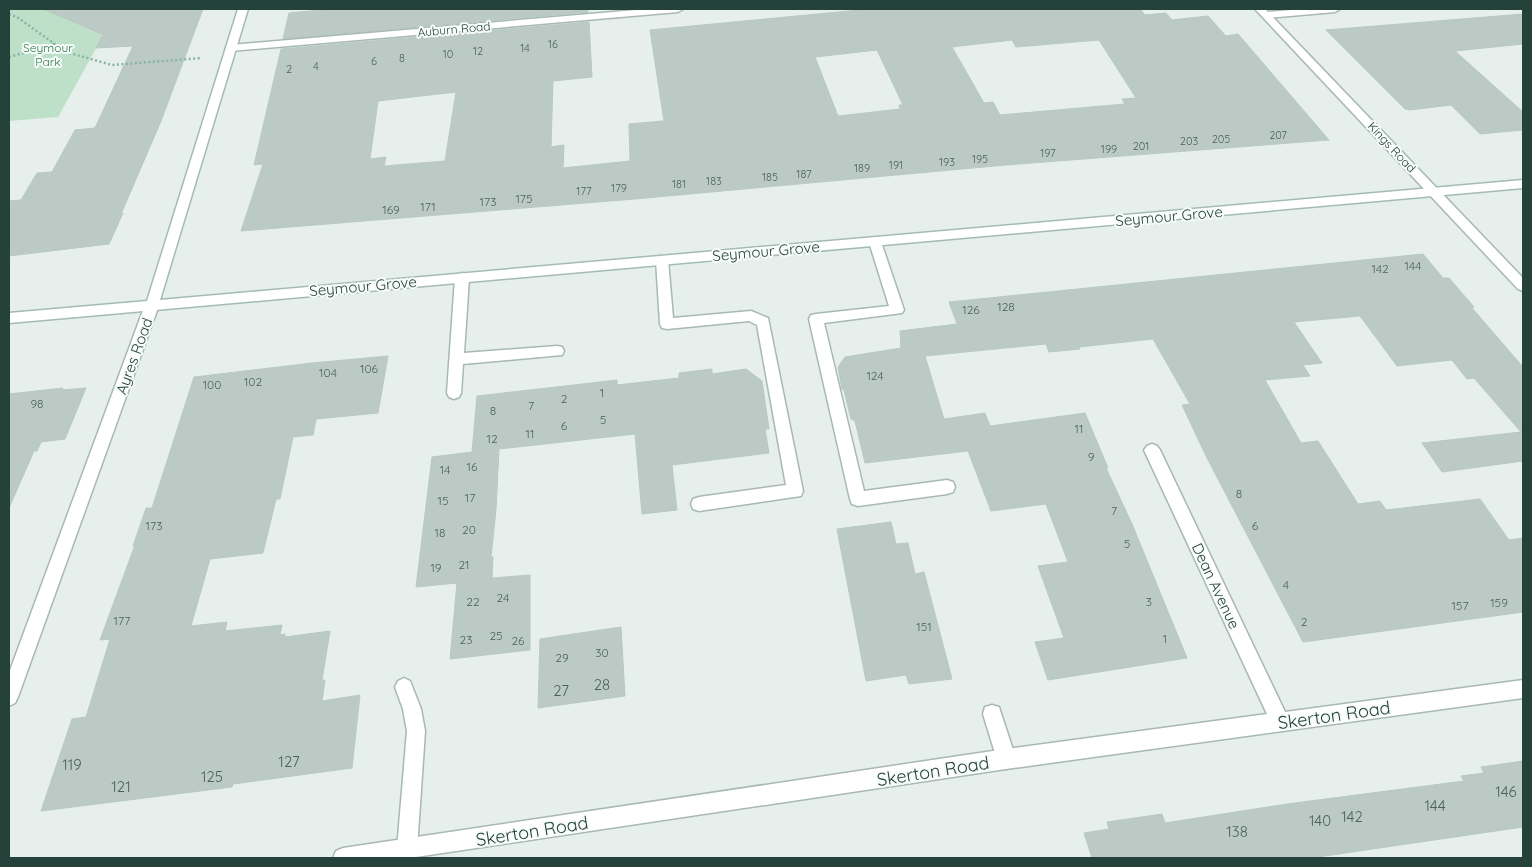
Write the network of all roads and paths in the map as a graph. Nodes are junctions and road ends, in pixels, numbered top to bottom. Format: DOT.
graph roads {
  1 [pos="243,9"];
  2 [pos="678,9"];
  3 [pos="1335,9"];
  4 [pos="1263,12"];
  5 [pos="9,14"];
  6 [pos="55,44"];
  7 [pos="229,52"];
  8 [pos="9,57"];
  9 [pos="1523,184"];
  10 [pos="1435,193"];
  11 [pos="875,242"];
  12 [pos="662,260"];
  13 [pos="462,278"];
  14 [pos="1523,286"];
  15 [pos="152,305"];
  16 [pos="9,318"];
  17 [pos="557,351"];
  18 [pos="456,360"];
  19 [pos="454,393"];
  20 [pos="1152,450"];
  21 [pos="947,487"];
  22 [pos="699,504"];
  23 [pos="404,687"];
  24 [pos="1523,689"];
  25 [pos="9,698"];
  26 [pos="992,714"];
  27 [pos="1280,722"];
  28 [pos="1006,759"];
  29 [pos="420,852"];
  30 [pos="344,858"];
  1 -- 7 [label="street, Ayres Road"];
  2 -- 7 [label="street, Auburn Road"];
  3 -- 4 [label="street"];
  4 -- 10 [label="street, Kings Road"];
  5 -- 6 [label="path"];
  6 -- 7 [label="path"];
  6 -- 8 [label="path"];
  7 -- 15 [label="street, Ayres Road"];
  9 -- 10 [label="street, Seymour Grove"];
  10 -- 11 [label="street, Seymour Grove"];
  10 -- 14 [label="street, Kings Road"];
  11 -- 12 [label="street, Seymour Grove"];
  11 -- 21 [label="street"];
  12 -- 13 [label="street, Seymour Grove"];
  12 -- 22 [label="street"];
  13 -- 15 [label="street, Seymour Grove"];
  13 -- 18 [label="street"];
  15 -- 16 [label="street, Seymour Grove"];
  15 -- 25 [label="street, Ayres Road"];
  17 -- 18 [label="street"];
  18 -- 19 [label="street"];
  20 -- 27 [label="street, Dean Avenue"];
  23 -- 29 [label="street"];
  24 -- 27 [label="street, Skerton Road"];
  26 -- 28 [label="street"];
  27 -- 28 [label="street, Skerton Road"];
  28 -- 29 [label="street, Skerton Road"];
  29 -- 30 [label="street, Skerton Road"];
}
